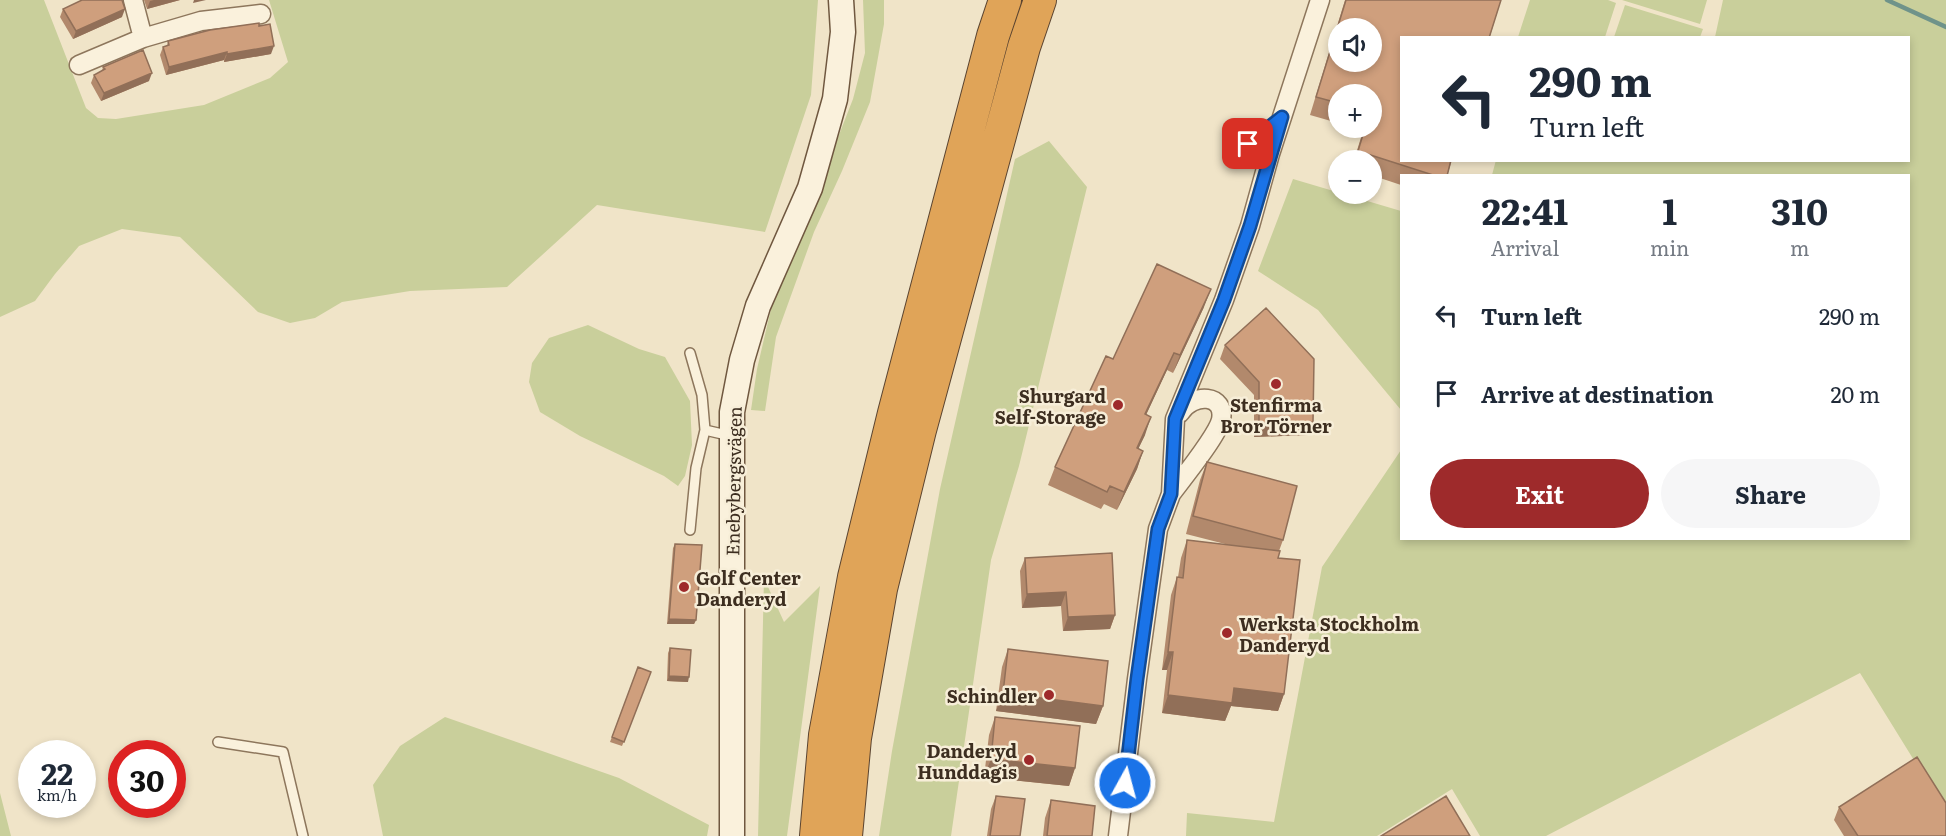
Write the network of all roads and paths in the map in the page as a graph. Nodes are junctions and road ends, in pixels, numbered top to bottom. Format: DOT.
graph roads {
  1 [pos="134,0"];
  2 [pos="841,0"];
  3 [pos="1005,0"];
  4 [pos="1040,0"];
  5 [pos="1320,0"];
  6 [pos="261,14"];
  7 [pos="143,38"];
  8 [pos="79,65"];
  9 [pos="1282,117"];
  10 [pos="1231,157"];
  11 [pos="690,353"];
  12 [pos="1175,419"];
  13 [pos="705,430"];
  14 [pos="731,436"];
  15 [pos="1171,494"];
  16 [pos="690,530"];
  17 [pos="218,742"];
  18 [pos="303,836"];
  19 [pos="732,836"];
  20 [pos="816,836"];
  21 [pos="846,836"];
  22 [pos="1118,836"];
  1 -- 7 [label="street"];
  2 -- 14 [label="main road, Enebybergsvägen"];
  3 -- 20 [label="highway"];
  4 -- 21 [label="highway"];
  5 -- 9 [label="street"];
  6 -- 7 [label="street"];
  7 -- 8 [label="street"];
  9 -- 10 [label="lane"];
  9 -- 12 [label="street"];
  11 -- 13 [label="lane"];
  12 -- 15 [label="street"];
  12 -- 15 [label="street"];
  13 -- 14 [label="lane"];
  13 -- 16 [label="lane"];
  14 -- 19 [label="main road, Enebybergsvägen"];
  15 -- 22 [label="street"];
  17 -- 18 [label="lane"];
}
